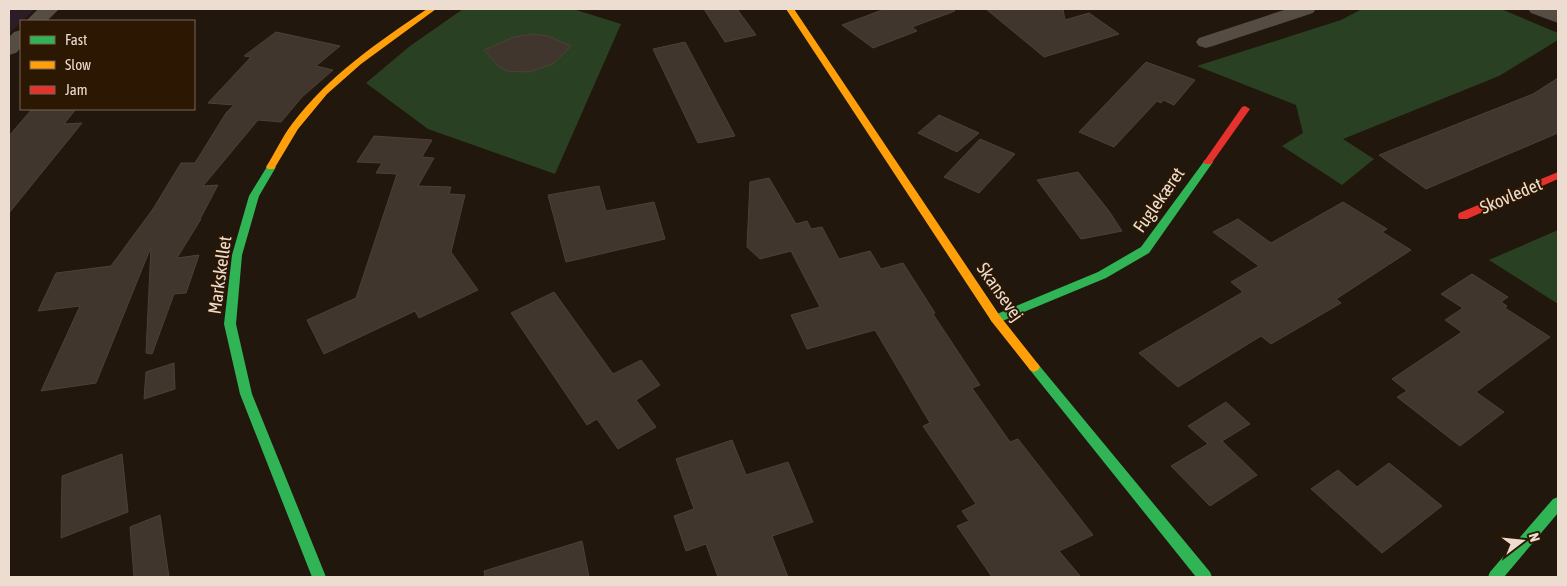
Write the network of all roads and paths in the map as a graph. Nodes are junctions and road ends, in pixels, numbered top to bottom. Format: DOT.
graph roads {
  1 [pos="49,9"];
  2 [pos="432,9"];
  3 [pos="790,9"];
  4 [pos="1306,9"];
  5 [pos="1538,9"];
  6 [pos="1558,17"];
  7 [pos="37,20"];
  8 [pos="20,37"];
  9 [pos="1206,42"];
  10 [pos="9,49"];
  11 [pos="1245,110"];
  12 [pos="1558,176"];
  13 [pos="1463,216"];
  14 [pos="996,319"];
  15 [pos="1558,503"];
  16 [pos="319,577"];
  17 [pos="1205,577"];
  18 [pos="1494,577"];
  1 -- 7 [label="street"];
  2 -- 16 [label="street, Markskellet"];
  3 -- 14 [label="street, Skansevej"];
  4 -- 9 [label="street"];
  5 -- 6 [label="street"];
  8 -- 10 [label="street"];
  11 -- 14 [label="street, Fuglekæret"];
  12 -- 13 [label="street, Skovledet"];
  14 -- 17 [label="street, Skansevej"];
  15 -- 18 [label="street"];
}
